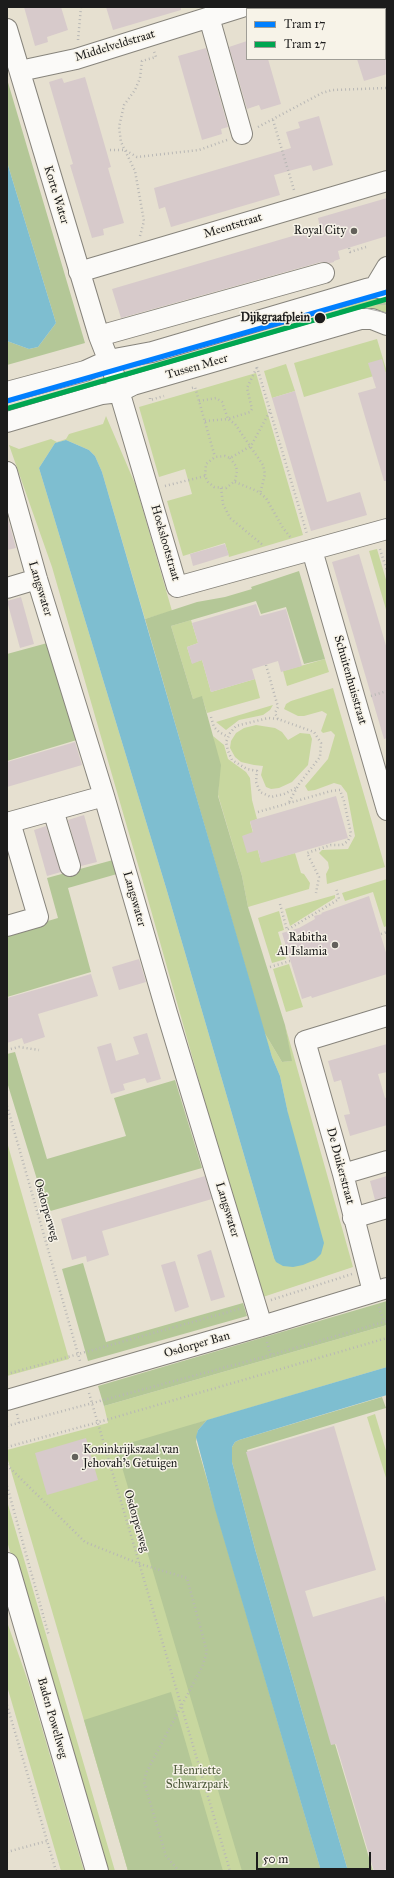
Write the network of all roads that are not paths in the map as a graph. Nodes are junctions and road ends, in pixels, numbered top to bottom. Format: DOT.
graph roads {
  1 [pos="242,7"];
  2 [pos="209,17"];
  3 [pos="7,29"];
  4 [pos="20,71"];
  5 [pos="242,134"];
  6 [pos="387,181"];
  7 [pos="387,267"];
  8 [pos="79,272"];
  9 [pos="324,273"];
  10 [pos="381,288"];
  11 [pos="387,325"];
  12 [pos="99,336"];
  13 [pos="109,360"];
  14 [pos="7,392"];
  15 [pos="119,392"];
  16 [pos="7,422"];
  17 [pos="7,472"];
  18 [pos="381,530"];
  19 [pos="312,550"];
  20 [pos="37,579"];
  21 [pos="7,588"];
  22 [pos="104,796"];
  23 [pos="53,810"];
  24 [pos="387,810"];
  25 [pos="9,822"];
  26 [pos="70,866"];
  27 [pos="7,926"];
  28 [pos="387,1016"];
  29 [pos="387,1161"];
  30 [pos="343,1174"];
  31 [pos="387,1208"];
  32 [pos="353,1218"];
  33 [pos="380,1290"];
  34 [pos="262,1326"];
  35 [pos="7,1400"];
  36 [pos="7,1564"];
  37 [pos="7,1611"];
  38 [pos="87,1871"];
  39 [pos="97,1871"];
  1 -- 2 [label="street, Middelveldstraat"];
  2 -- 4 [label="street, Middelveldstraat"];
  2 -- 5 [label="street"];
  3 -- 4 [label="street, Korte Water"];
  4 -- 8 [label="street, Korte Water"];
  6 -- 8 [label="street, Meentstraat"];
  7 -- 10 [label="street"];
  8 -- 12 [label="street, Korte Water"];
  9 -- 12 [label="street"];
  10 -- 13 [label="street"];
  11 -- 15 [label="street, Tussen Meer"];
  12 -- 13 [label="street, Korte Water"];
  13 -- 14 [label="street"];
  13 -- 15 [label="street, Hoekslootstraat"];
  15 -- 16 [label="street, Tussen Meer"];
  15 -- 19 [label="street, Hoekslootstraat"];
  17 -- 20 [label="street, Langswater"];
  18 -- 19 [label="street, Hoekslootstraat"];
  19 -- 24 [label="street, Schuitenhuisstraat"];
  20 -- 21 [label="street"];
  20 -- 22 [label="street, Langswater"];
  22 -- 23 [label="street"];
  22 -- 34 [label="street, Langswater"];
  23 -- 25 [label="street"];
  23 -- 26 [label="street"];
  25 -- 27 [label="street"];
  28 -- 30 [label="street, De Duikerstraat"];
  29 -- 30 [label="street"];
  30 -- 32 [label="street, De Duikerstraat"];
  31 -- 32 [label="street"];
  32 -- 33 [label="street, De Duikerstraat"];
  33 -- 34 [label="street, Osdorper Ban"];
  34 -- 35 [label="street, Osdorper Ban"];
  36 -- 39 [label="main road, Baden Powellweg"];
  37 -- 38 [label="main road, Baden Powellweg"];
}
